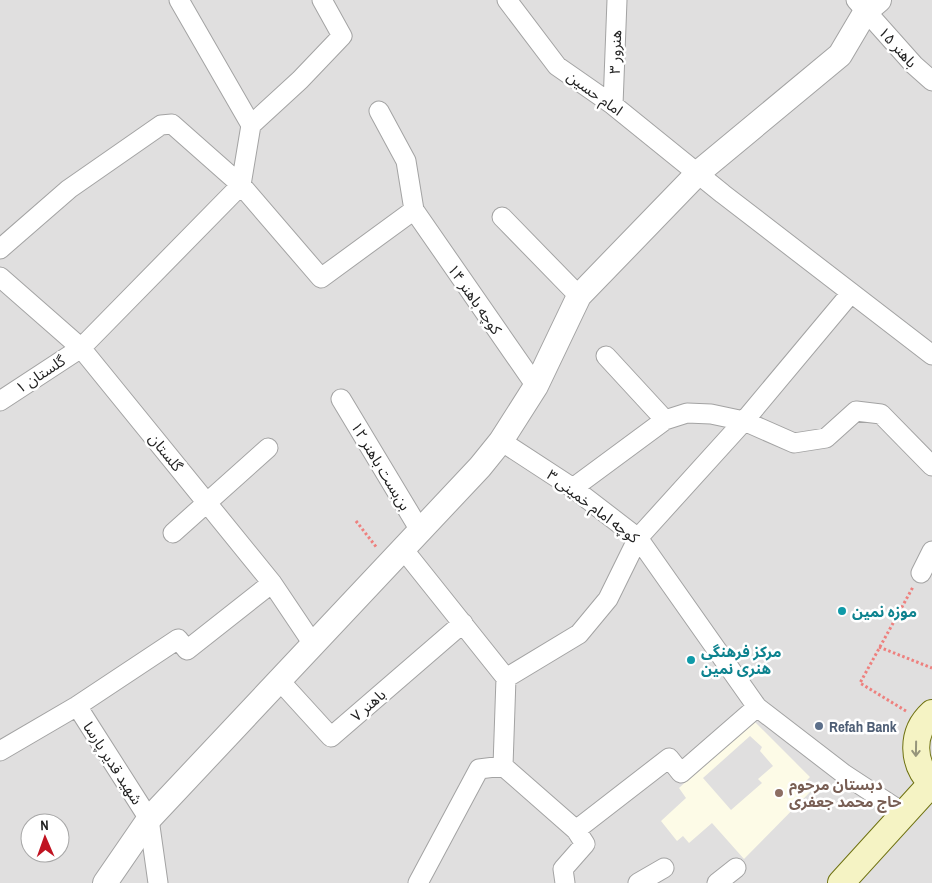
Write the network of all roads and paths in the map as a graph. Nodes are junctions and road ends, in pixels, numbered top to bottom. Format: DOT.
graph roads {
  1 [pos="179,0"];
  2 [pos="322,0"];
  3 [pos="507,0"];
  4 [pos="617,0"];
  5 [pos="867,4"];
  6 [pos="932,81"];
  7 [pos="613,105"];
  8 [pos="379,111"];
  9 [pos="251,125"];
  10 [pos="699,172"];
  11 [pos="240,184"];
  12 [pos="414,210"];
  13 [pos="502,217"];
  14 [pos="0,249"];
  15 [pos="0,277"];
  16 [pos="851,293"];
  17 [pos="579,296"];
  18 [pos="81,348"];
  19 [pos="932,354"];
  20 [pos="606,356"];
  21 [pos="536,386"];
  22 [pos="341,399"];
  23 [pos="0,401"];
  24 [pos="665,420"];
  25 [pos="744,421"];
  26 [pos="501,441"];
  27 [pos="268,448"];
  28 [pos="932,466"];
  29 [pos="573,488"];
  30 [pos="207,502"];
  31 [pos="356,521"];
  32 [pos="421,532"];
  33 [pos="172,533"];
  34 [pos="638,538"];
  35 [pos="932,552"];
  36 [pos="396,557"];
  37 [pos="921,573"];
  38 [pos="272,583"];
  39 [pos="463,623"];
  40 [pos="312,644"];
  41 [pos="880,647"];
  42 [pos="932,668"];
  43 [pos="506,678"];
  44 [pos="278,680"];
  45 [pos="77,706"];
  46 [pos="757,707"];
  47 [pos="906,712"];
  48 [pos="932,712"];
  49 [pos="0,751"];
  50 [pos="503,766"];
  51 [pos="932,784"];
  52 [pos="905,814"];
  53 [pos="149,819"];
  54 [pos="576,830"];
  55 [pos="664,868"];
  56 [pos="736,868"];
  57 [pos="105,883"];
  58 [pos="158,883"];
  59 [pos="418,883"];
  60 [pos="566,883"];
  61 [pos="638,883"];
  62 [pos="717,883"];
  63 [pos="841,883"];
  1 -- 9 [label="street"];
  2 -- 9 [label="street"];
  3 -- 7 [label="street, امام حسین"];
  4 -- 7 [label="street, هنرور ۳"];
  5 -- 6 [label="street, باهنر ۱۵"];
  5 -- 10 [label="street"];
  7 -- 10 [label="street, امام حسین"];
  8 -- 12 [label="street"];
  9 -- 11 [label="street"];
  10 -- 16 [label="street, امام حسین"];
  10 -- 17 [label="street"];
  11 -- 12 [label="street"];
  11 -- 14 [label="street"];
  11 -- 18 [label="street, گلستان ۱"];
  12 -- 21 [label="street, کوچه باهنر ۱۴"];
  13 -- 17 [label="street"];
  15 -- 18 [label="street, گلستان"];
  16 -- 19 [label="street, امام حسین"];
  16 -- 25 [label="street"];
  17 -- 21 [label="street"];
  18 -- 23 [label="street, گلستان ۱"];
  18 -- 30 [label="street, گلستان"];
  20 -- 24 [label="street"];
  21 -- 26 [label="street"];
  22 -- 32 [label="street, بن‌بست باهنر ۱۲"];
  24 -- 25 [label="street"];
  24 -- 29 [label="street"];
  25 -- 28 [label="street"];
  25 -- 34 [label="street"];
  26 -- 29 [label="street, کوچه امام خمینی ۳"];
  26 -- 32 [label="street"];
  27 -- 30 [label="street"];
  29 -- 34 [label="street, کوچه امام خمینی ۳"];
  30 -- 33 [label="street"];
  30 -- 38 [label="street, گلستان"];
  31 -- 36 [label="path"];
  32 -- 36 [label="street"];
  34 -- 43 [label="street"];
  34 -- 46 [label="street, کوچه امام خمینی ۳"];
  35 -- 37 [label="street"];
  36 -- 39 [label="street"];
  36 -- 40 [label="street"];
  37 -- 41 [label="path"];
  38 -- 40 [label="street, گلستان"];
  38 -- 45 [label="street"];
  39 -- 43 [label="street"];
  39 -- 44 [label="street, باهنر ۷"];
  40 -- 44 [label="street"];
  41 -- 42 [label="path"];
  41 -- 47 [label="path"];
  43 -- 50 [label="street"];
  44 -- 53 [label="street"];
  45 -- 49 [label="street"];
  45 -- 53 [label="street, شهید قدیر پارسا"];
  46 -- 52 [label="street, کوچه امام خمینی ۳"];
  46 -- 54 [label="street"];
  48 -- 51 [label="main road, one-way"];
  50 -- 54 [label="street"];
  50 -- 59 [label="street"];
  51 -- 52 [label="main road"];
  52 -- 63 [label="main road"];
  53 -- 57 [label="street"];
  53 -- 58 [label="street"];
  54 -- 60 [label="street"];
  55 -- 61 [label="street"];
  56 -- 62 [label="street"];
}
